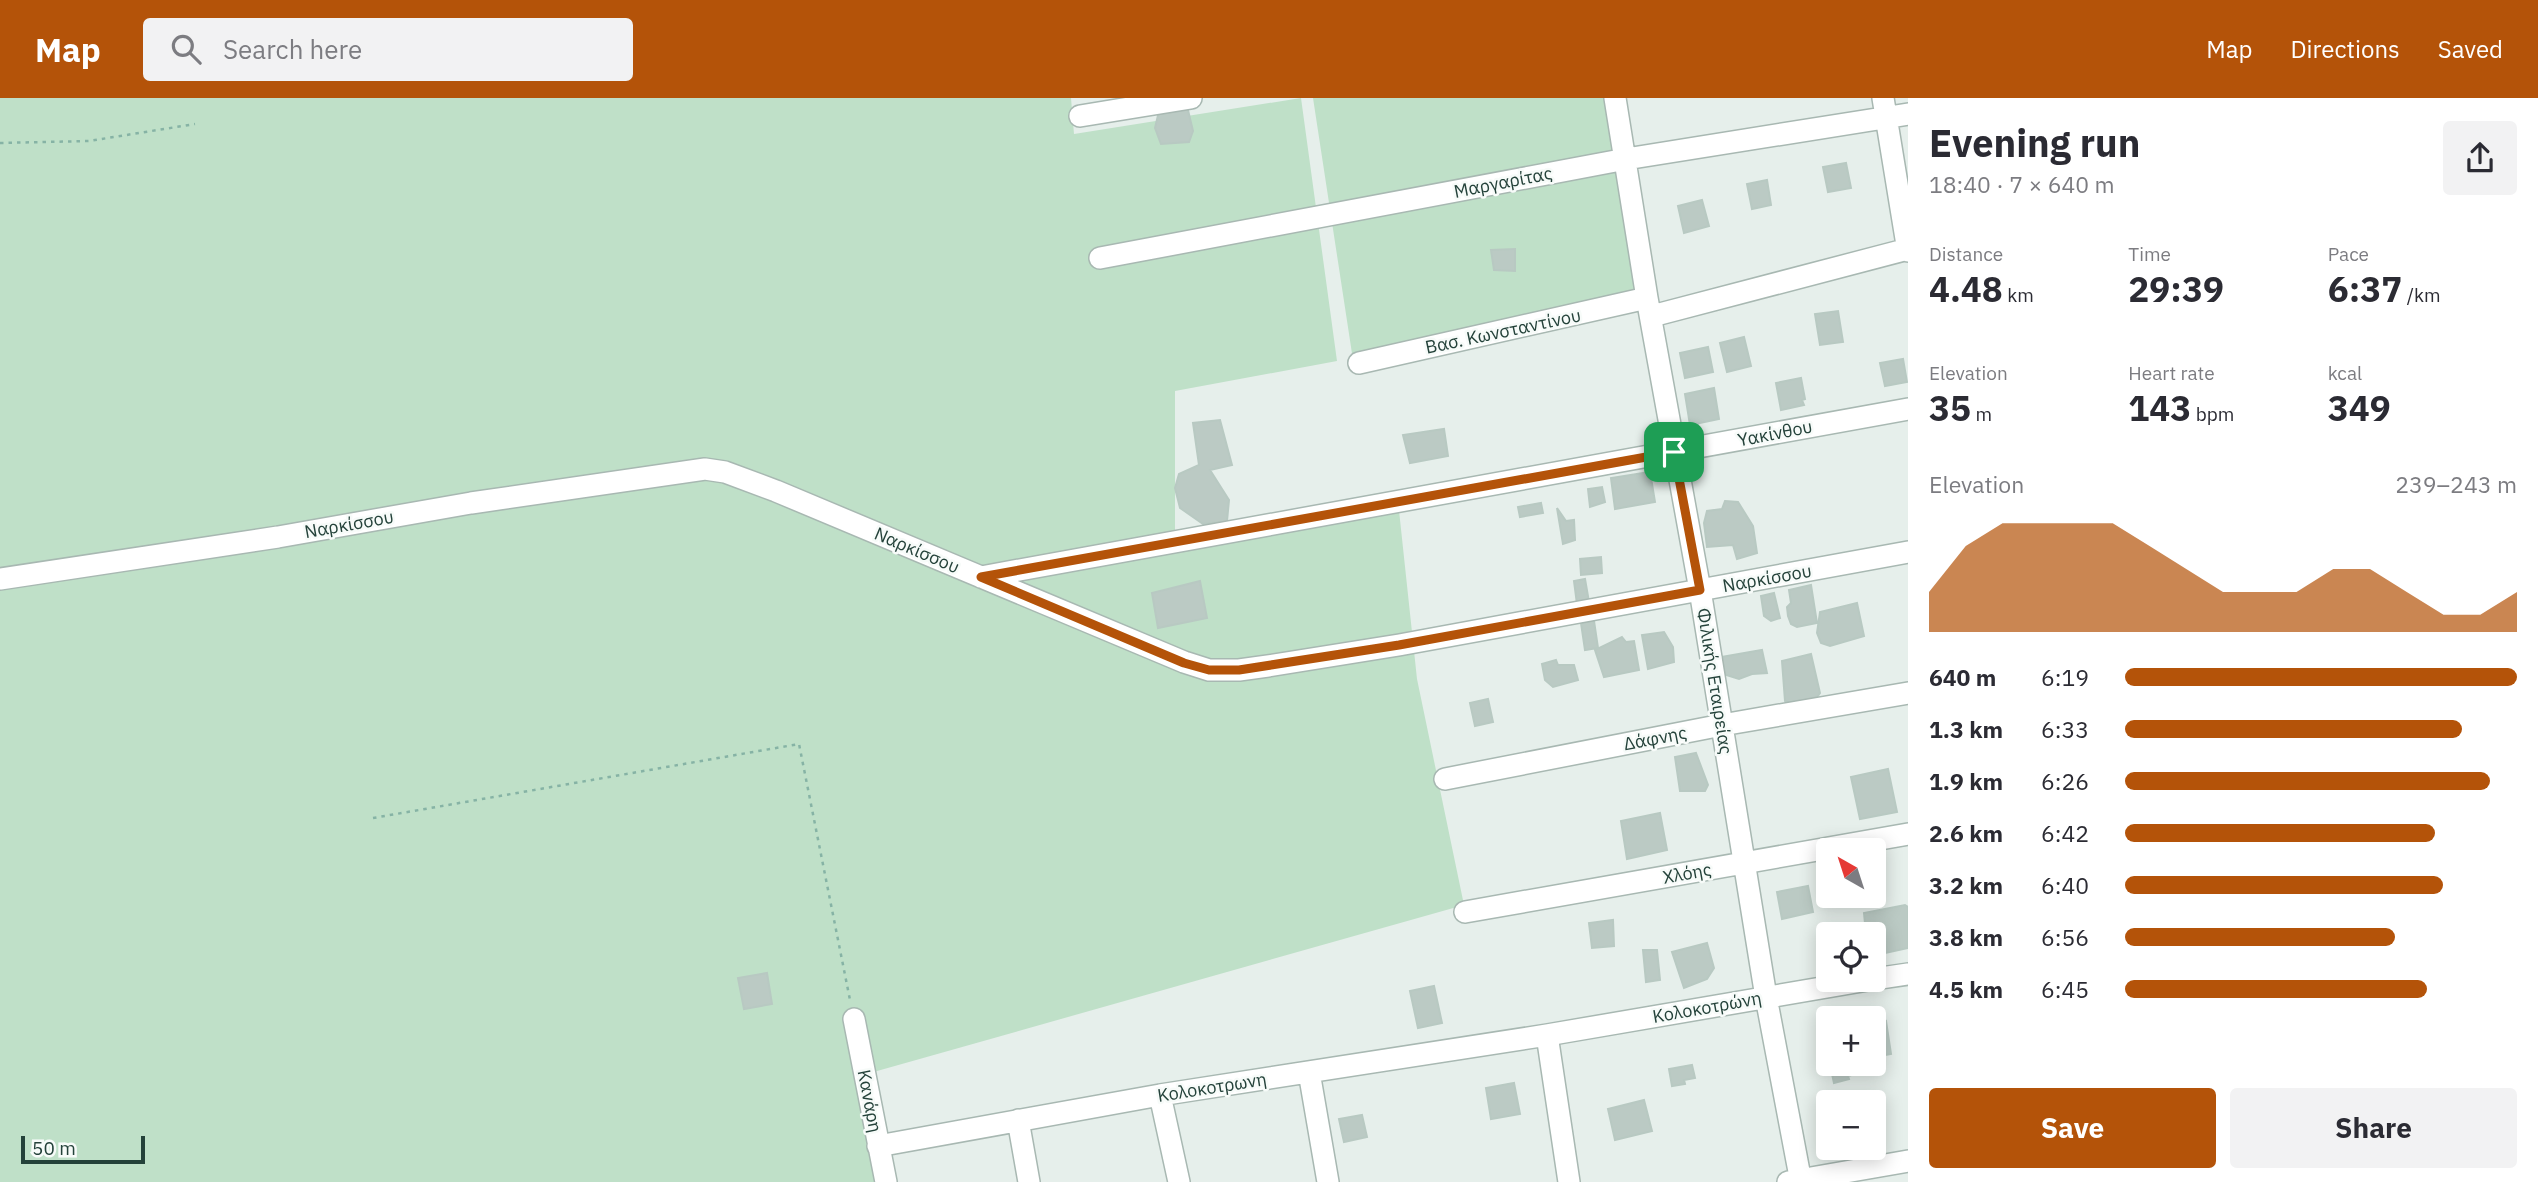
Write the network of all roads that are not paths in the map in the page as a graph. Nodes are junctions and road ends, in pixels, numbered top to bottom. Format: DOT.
graph roads {
  1 [pos="1191,98"];
  2 [pos="1615,98"];
  3 [pos="1884,108"];
  4 [pos="1908,114"];
  5 [pos="1080,116"];
  6 [pos="1626,159"];
  7 [pos="1908,250"];
  8 [pos="1100,258"];
  9 [pos="1650,307"];
  10 [pos="1359,363"];
  11 [pos="1908,409"];
  12 [pos="1674,452"];
  13 [pos="1908,552"];
  14 [pos="981,577"];
  15 [pos="0,579"];
  16 [pos="1700,590"];
  17 [pos="1908,693"];
  18 [pos="1722,725"];
  19 [pos="1445,779"];
  20 [pos="1908,834"];
  21 [pos="1745,863"];
  22 [pos="1465,912"];
  23 [pos="1908,974"];
  24 [pos="1886,977"];
  25 [pos="1816,989"];
  26 [pos="1766,997"];
  27 [pos="854,1019"];
  28 [pos="1547,1035"];
  29 [pos="1309,1072"];
  30 [pos="1160,1095"];
  31 [pos="1018,1120"];
  32 [pos="878,1146"];
  33 [pos="1908,1161"];
  34 [pos="1796,1181"];
  35 [pos="886,1182"];
  36 [pos="1029,1182"];
  37 [pos="1179,1182"];
  38 [pos="1328,1182"];
  39 [pos="1569,1182"];
  1 -- 5 [label="street"];
  2 -- 6 [label="street, Φιλικής Εταιρείας"];
  3 -- 4 [label="street, Μαργαρίτας"];
  3 -- 6 [label="street, Μαργαρίτας"];
  3 -- 7 [label="street"];
  6 -- 8 [label="street, Μαργαρίτας"];
  6 -- 9 [label="street, Φιλικής Εταιρείας"];
  7 -- 9 [label="street, Βασ. Κωνσταντίνου"];
  9 -- 10 [label="street, Βασ. Κωνσταντίνου"];
  9 -- 12 [label="street, Φιλικής Εταιρείας"];
  11 -- 12 [label="street, Υακίνθου"];
  12 -- 14 [label="street, Υακίνθου"];
  12 -- 16 [label="street, Φιλικής Εταιρείας"];
  13 -- 16 [label="street, Ναρκίσσου"];
  14 -- 15 [label="street, Ναρκίσσου"];
  14 -- 16 [label="street, Ναρκίσσου"];
  16 -- 18 [label="street, Φιλικής Εταιρείας"];
  17 -- 18 [label="street, Δάφνης"];
  18 -- 19 [label="street, Δάφνης"];
  18 -- 21 [label="street, Φιλικής Εταιρείας"];
  20 -- 21 [label="street, Χλόης"];
  21 -- 22 [label="street, Χλόης"];
  21 -- 26 [label="street, Φιλικής Εταιρείας"];
  23 -- 24 [label="street"];
  25 -- 26 [label="street, Κολοκοτρώνη"];
  26 -- 28 [label="street, Κολοκοτρώνη"];
  26 -- 34 [label="street, Φιλικής Εταιρείας"];
  27 -- 32 [label="street, Κανάρη"];
  28 -- 29 [label="street, Κολοκοτρωνη"];
  28 -- 39 [label="street"];
  29 -- 30 [label="street, Κολοκοτρωνη"];
  29 -- 38 [label="street"];
  30 -- 31 [label="street, Κολοκοτρωνη"];
  30 -- 37 [label="street"];
  31 -- 32 [label="street, Κολοκοτρωνη"];
  31 -- 36 [label="street"];
  32 -- 35 [label="street, Κανάρη"];
  33 -- 34 [label="street"];
}
